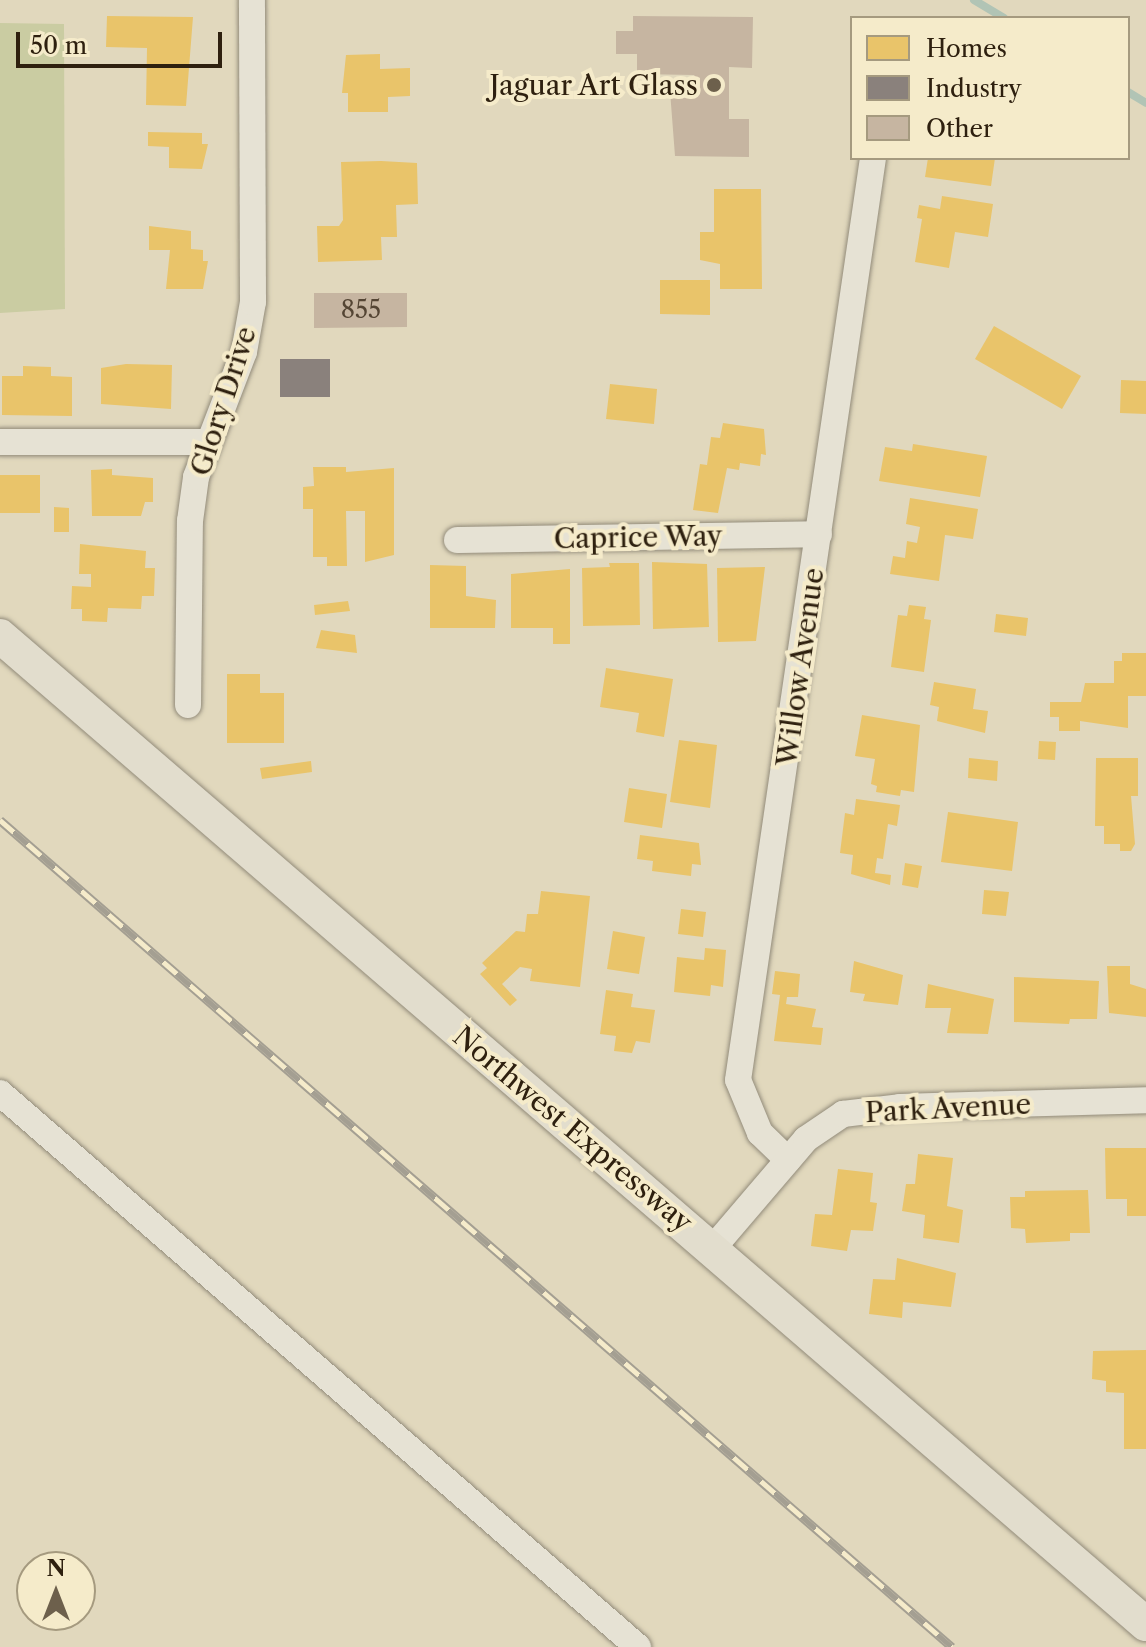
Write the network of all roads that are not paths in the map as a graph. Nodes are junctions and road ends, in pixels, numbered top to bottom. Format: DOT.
graph roads {
  1 [pos="252,0"];
  2 [pos="873,160"];
  3 [pos="0,442"];
  4 [pos="207,442"];
  5 [pos="819,534"];
  6 [pos="457,540"];
  7 [pos="0,636"];
  8 [pos="188,705"];
  9 [pos="0,1093"];
  10 [pos="1146,1100"];
  11 [pos="788,1160"];
  12 [pos="713,1248"];
  13 [pos="1146,1624"];
  14 [pos="638,1647"];
  1 -- 4 [label="street, Glory Drive"];
  2 -- 5 [label="street, Willow Avenue"];
  3 -- 4 [label="street"];
  4 -- 8 [label="street, Glory Drive"];
  5 -- 6 [label="street, Caprice Way"];
  5 -- 11 [label="street, Willow Avenue"];
  7 -- 12 [label="main road, Northwest Expressway"];
  9 -- 14 [label="street"];
  10 -- 11 [label="street, Park Avenue"];
  11 -- 12 [label="street, Park Avenue"];
  12 -- 13 [label="main road, Northwest Expressway"];
}
